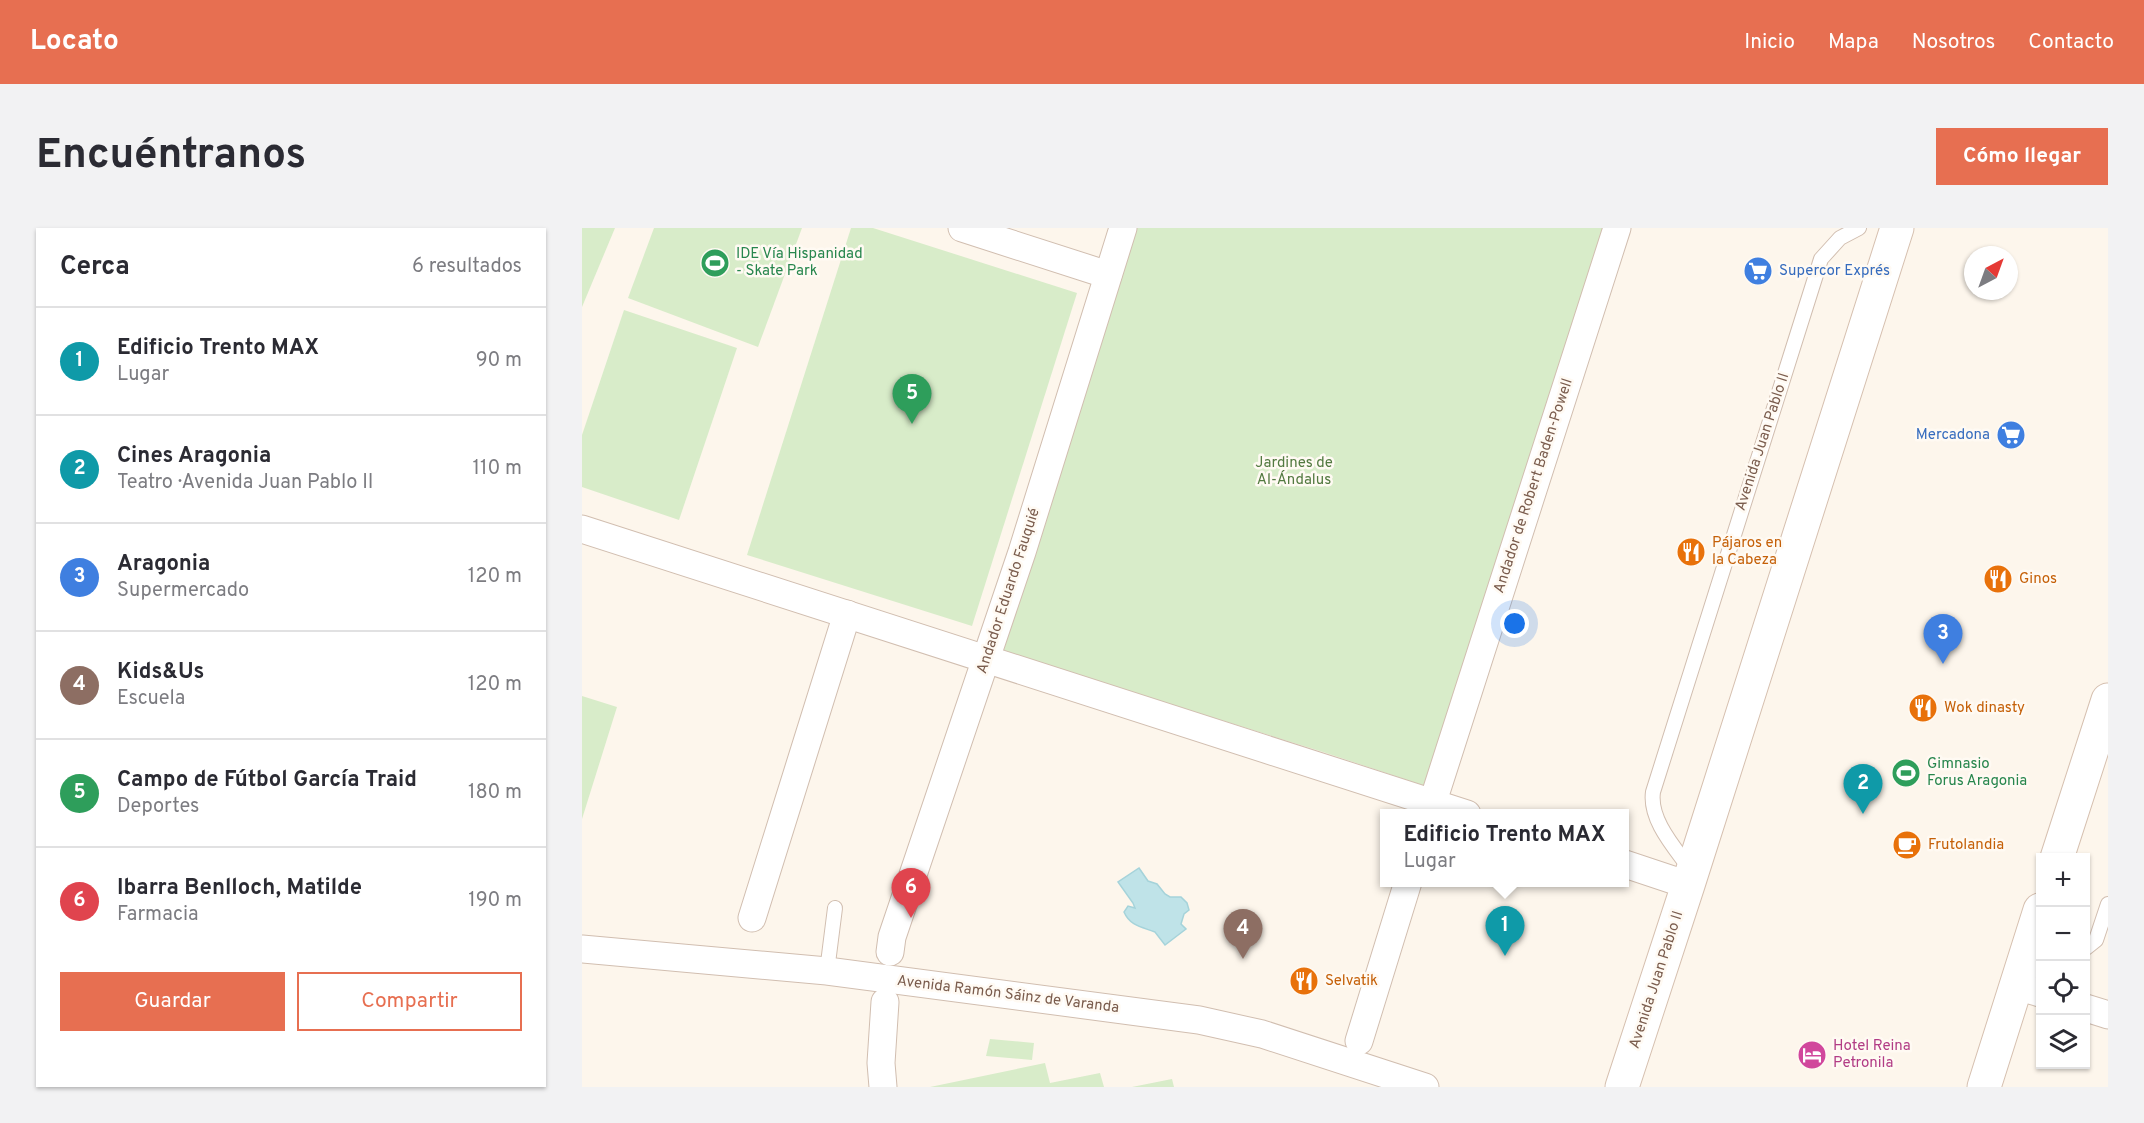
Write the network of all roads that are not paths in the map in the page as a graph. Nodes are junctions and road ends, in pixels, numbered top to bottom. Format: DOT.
graph roads {
  1 [pos="962,228"];
  2 [pos="1123,228"];
  3 [pos="1617,228"];
  4 [pos="1859,228"];
  5 [pos="1897,228"];
  6 [pos="1108,275"];
  7 [pos="582,529"];
  8 [pos="847,614"];
  9 [pos="987,659"];
  10 [pos="2108,700"];
  11 [pos="1431,808"];
  12 [pos="2059,853"];
  13 [pos="1629,865"];
  14 [pos="1690,879"];
  15 [pos="1406,887"];
  16 [pos="2108,904"];
  17 [pos="835,908"];
  18 [pos="752,918"];
  19 [pos="2036,940"];
  20 [pos="2090,944"];
  21 [pos="582,949"];
  22 [pos="890,952"];
  23 [pos="827,971"];
  24 [pos="2030,985"];
  25 [pos="885,1002"];
  26 [pos="2090,1010"];
  27 [pos="2108,1015"];
  28 [pos="1359,1041"];
  29 [pos="883,1087"];
  30 [pos="1425,1087"];
  31 [pos="1622,1087"];
  32 [pos="1984,1087"];
  1 -- 6 [label="street"];
  2 -- 6 [label="street, Andador Eduardo Fauquié"];
  3 -- 11 [label="street, Andador de Robert Baden-Powell"];
  4 -- 14 [label="lane, Avenida Juan Pablo II"];
  5 -- 14 [label="street, Avenida Juan Pablo II"];
  6 -- 9 [label="street, Andador Eduardo Fauquié"];
  7 -- 8 [label="street"];
  8 -- 9 [label="street"];
  8 -- 18 [label="street"];
  9 -- 11 [label="street"];
  9 -- 22 [label="street, Andador Eduardo Fauquié"];
  10 -- 12 [label="street"];
  13 -- 14 [label="street"];
  14 -- 31 [label="street, Avenida Juan Pablo II"];
  15 -- 28 [label="street"];
  16 -- 20 [label="lane"];
  17 -- 23 [label="lane"];
  19 -- 24 [label="street"];
  21 -- 23 [label="street, Avenida Ramón Sáinz de Varanda"];
  23 -- 30 [label="street, Avenida Ramón Sáinz de Varanda"];
  24 -- 32 [label="street"];
  25 -- 29 [label="street"];
  26 -- 27 [label="street"];
}
